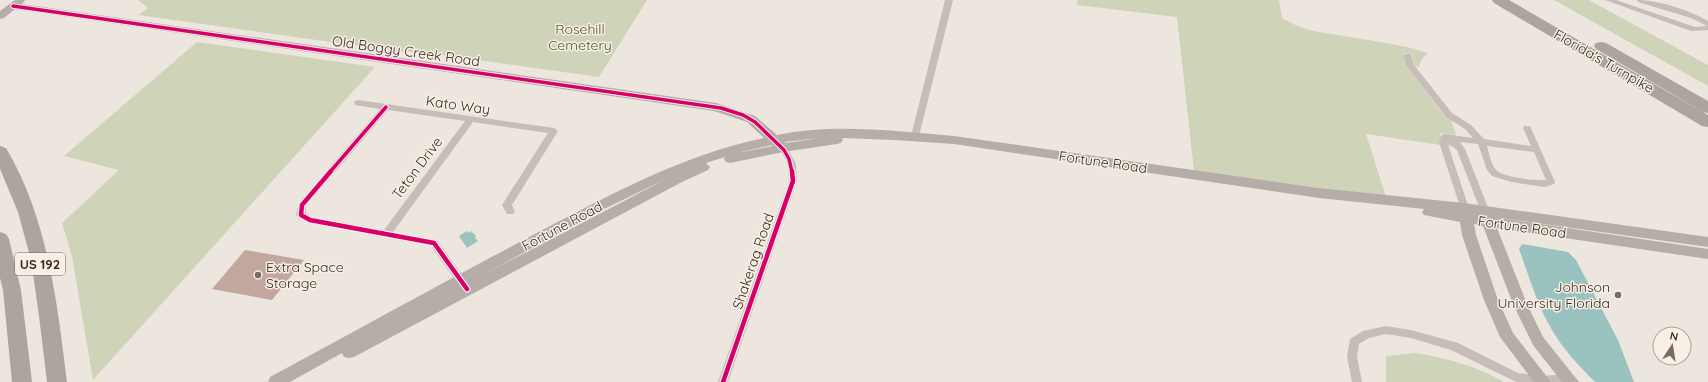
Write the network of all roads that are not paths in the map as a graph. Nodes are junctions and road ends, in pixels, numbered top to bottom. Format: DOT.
graph roads {
  1 [pos="949,0"];
  2 [pos="1499,0"];
  3 [pos="1521,0"];
  4 [pos="1609,0"];
  5 [pos="1641,0"];
  6 [pos="17,3"];
  7 [pos="0,16"];
  8 [pos="1708,24"];
  9 [pos="1708,28"];
  10 [pos="1408,56"];
  11 [pos="358,103"];
  12 [pos="386,107"];
  13 [pos="1708,108"];
  14 [pos="470,120"];
  15 [pos="1708,122"];
  16 [pos="1528,128"];
  17 [pos="915,136"];
  18 [pos="1445,137"];
  19 [pos="1481,142"];
  20 [pos="779,144"];
  21 [pos="1537,150"];
  22 [pos="0,152"];
  23 [pos="510,212"];
  24 [pos="1465,213"];
  25 [pos="1487,216"];
  26 [pos="386,234"];
  27 [pos="1610,234"];
  28 [pos="0,239"];
  29 [pos="1708,242"];
  30 [pos="1708,254"];
  31 [pos="463,284"];
  32 [pos="1570,381"];
  33 [pos="22,382"];
  34 [pos="57,382"];
  35 [pos="276,382"];
  36 [pos="292,382"];
  37 [pos="723,382"];
  38 [pos="1357,382"];
  39 [pos="1543,382"];
  1 -- 17 [label="street"];
  2 -- 15 [label="highway, Florida's Turnpike"];
  3 -- 13 [label="highway, Florida's Turnpike"];
  4 -- 9 [label="street"];
  5 -- 8 [label="street"];
  6 -- 7 [label="main road"];
  6 -- 20 [label="main road, Old Boggy Creek Road"];
  10 -- 19 [label="street"];
  11 -- 12 [label="street, Kato Way"];
  12 -- 14 [label="street, Kato Way"];
  12 -- 26 [label="street"];
  14 -- 23 [label="street, Kato Way"];
  14 -- 26 [label="street, Teton Drive"];
  16 -- 21 [label="street"];
  17 -- 20 [label="main road, Fortune Road"];
  17 -- 24 [label="main road, Fortune Road"];
  18 -- 19 [label="street"];
  18 -- 24 [label="street"];
  18 -- 25 [label="street"];
  19 -- 21 [label="street"];
  19 -- 21 [label="street"];
  20 -- 31 [label="main road, Fortune Road"];
  20 -- 37 [label="street, Shakerag Road"];
  22 -- 34 [label="highway, US 192"];
  24 -- 25 [label="main road, Fortune Road"];
  24 -- 39 [label="main road"];
  25 -- 27 [label="main road, Fortune Road"];
  25 -- 32 [label="main road"];
  26 -- 31 [label="street"];
  27 -- 29 [label="main road, Fortune Road"];
  27 -- 30 [label="main road, Fortune Road"];
  28 -- 33 [label="highway, US 192"];
  31 -- 35 [label="main road, Fortune Road"];
  31 -- 36 [label="main road, Fortune Road"];
  32 -- 39 [label="street"];
  38 -- 39 [label="street"];
}
